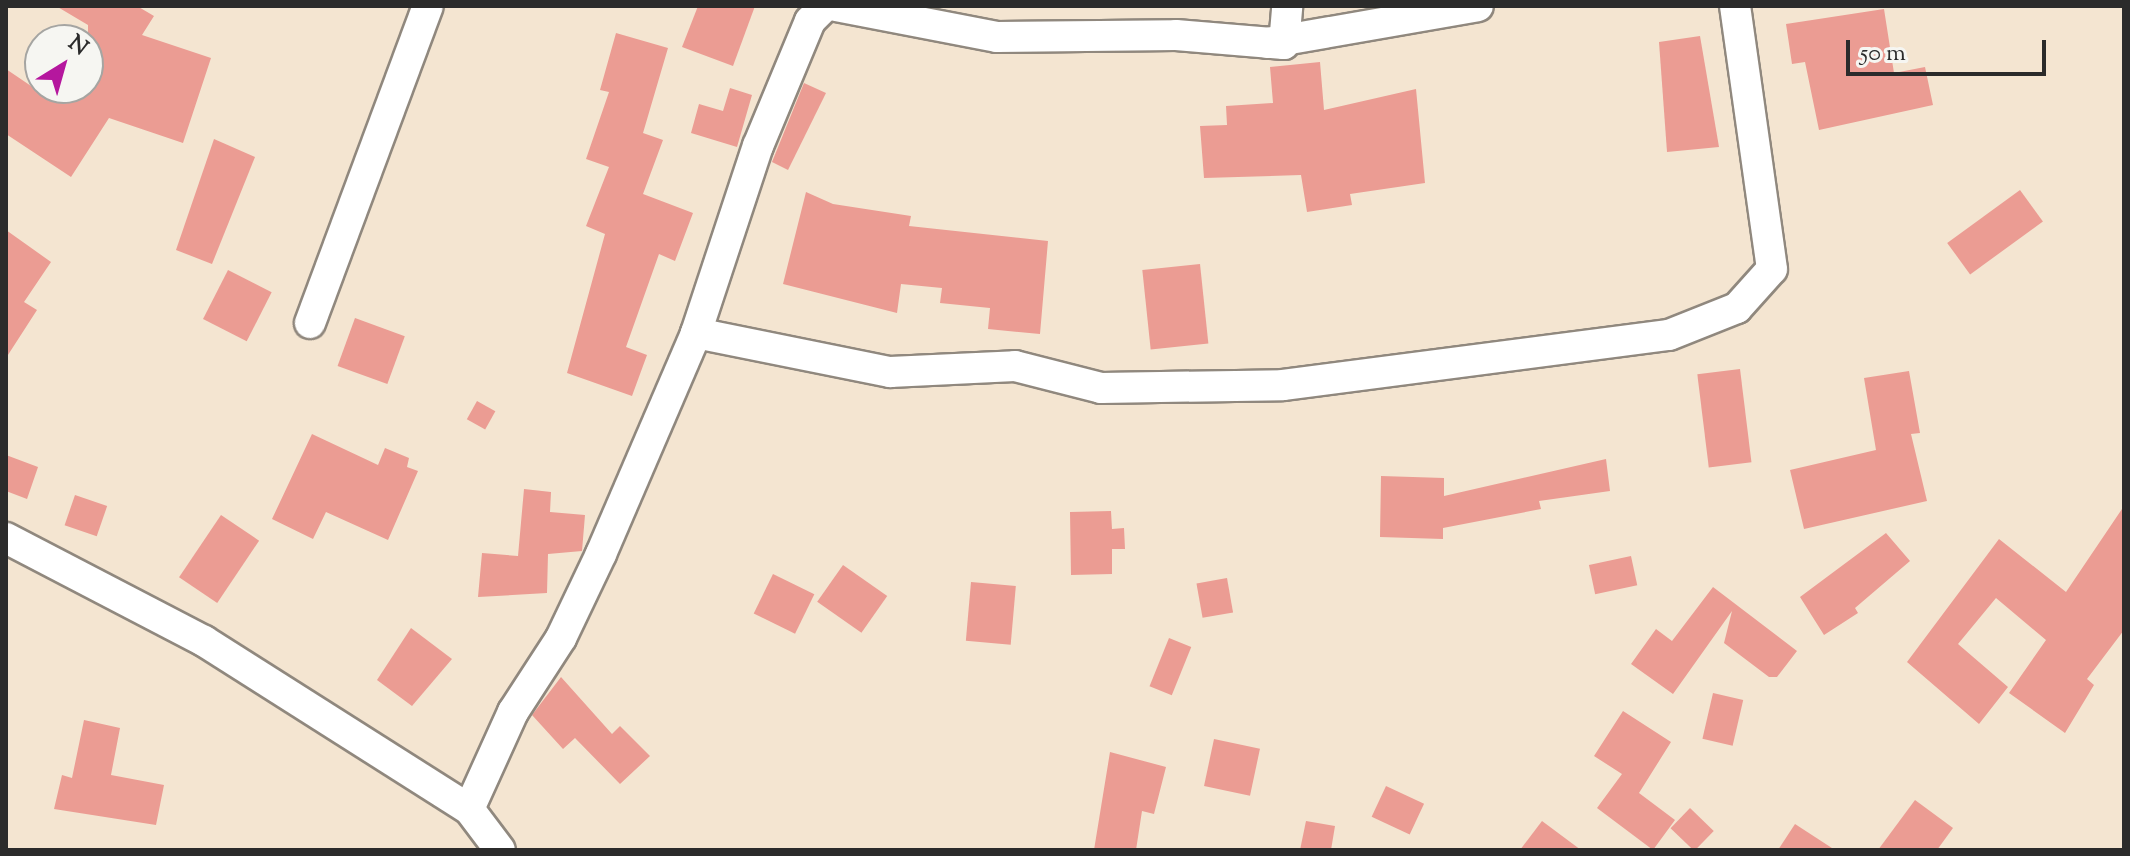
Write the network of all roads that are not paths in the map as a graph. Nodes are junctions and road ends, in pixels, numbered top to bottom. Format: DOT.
graph roads {
  1 [pos="428,6"];
  2 [pos="825,6"];
  3 [pos="836,6"];
  4 [pos="1287,6"];
  5 [pos="1478,6"];
  6 [pos="1735,6"];
  7 [pos="1284,44"];
  8 [pos="310,323"];
  9 [pos="696,333"];
  10 [pos="6,538"];
  11 [pos="469,809"];
  12 [pos="500,850"];
  1 -- 8 [label="street"];
  2 -- 9 [label="street"];
  3 -- 7 [label="street"];
  4 -- 7 [label="street"];
  5 -- 7 [label="street"];
  6 -- 9 [label="street"];
  9 -- 11 [label="street"];
  10 -- 11 [label="street"];
  11 -- 12 [label="street"];
}
